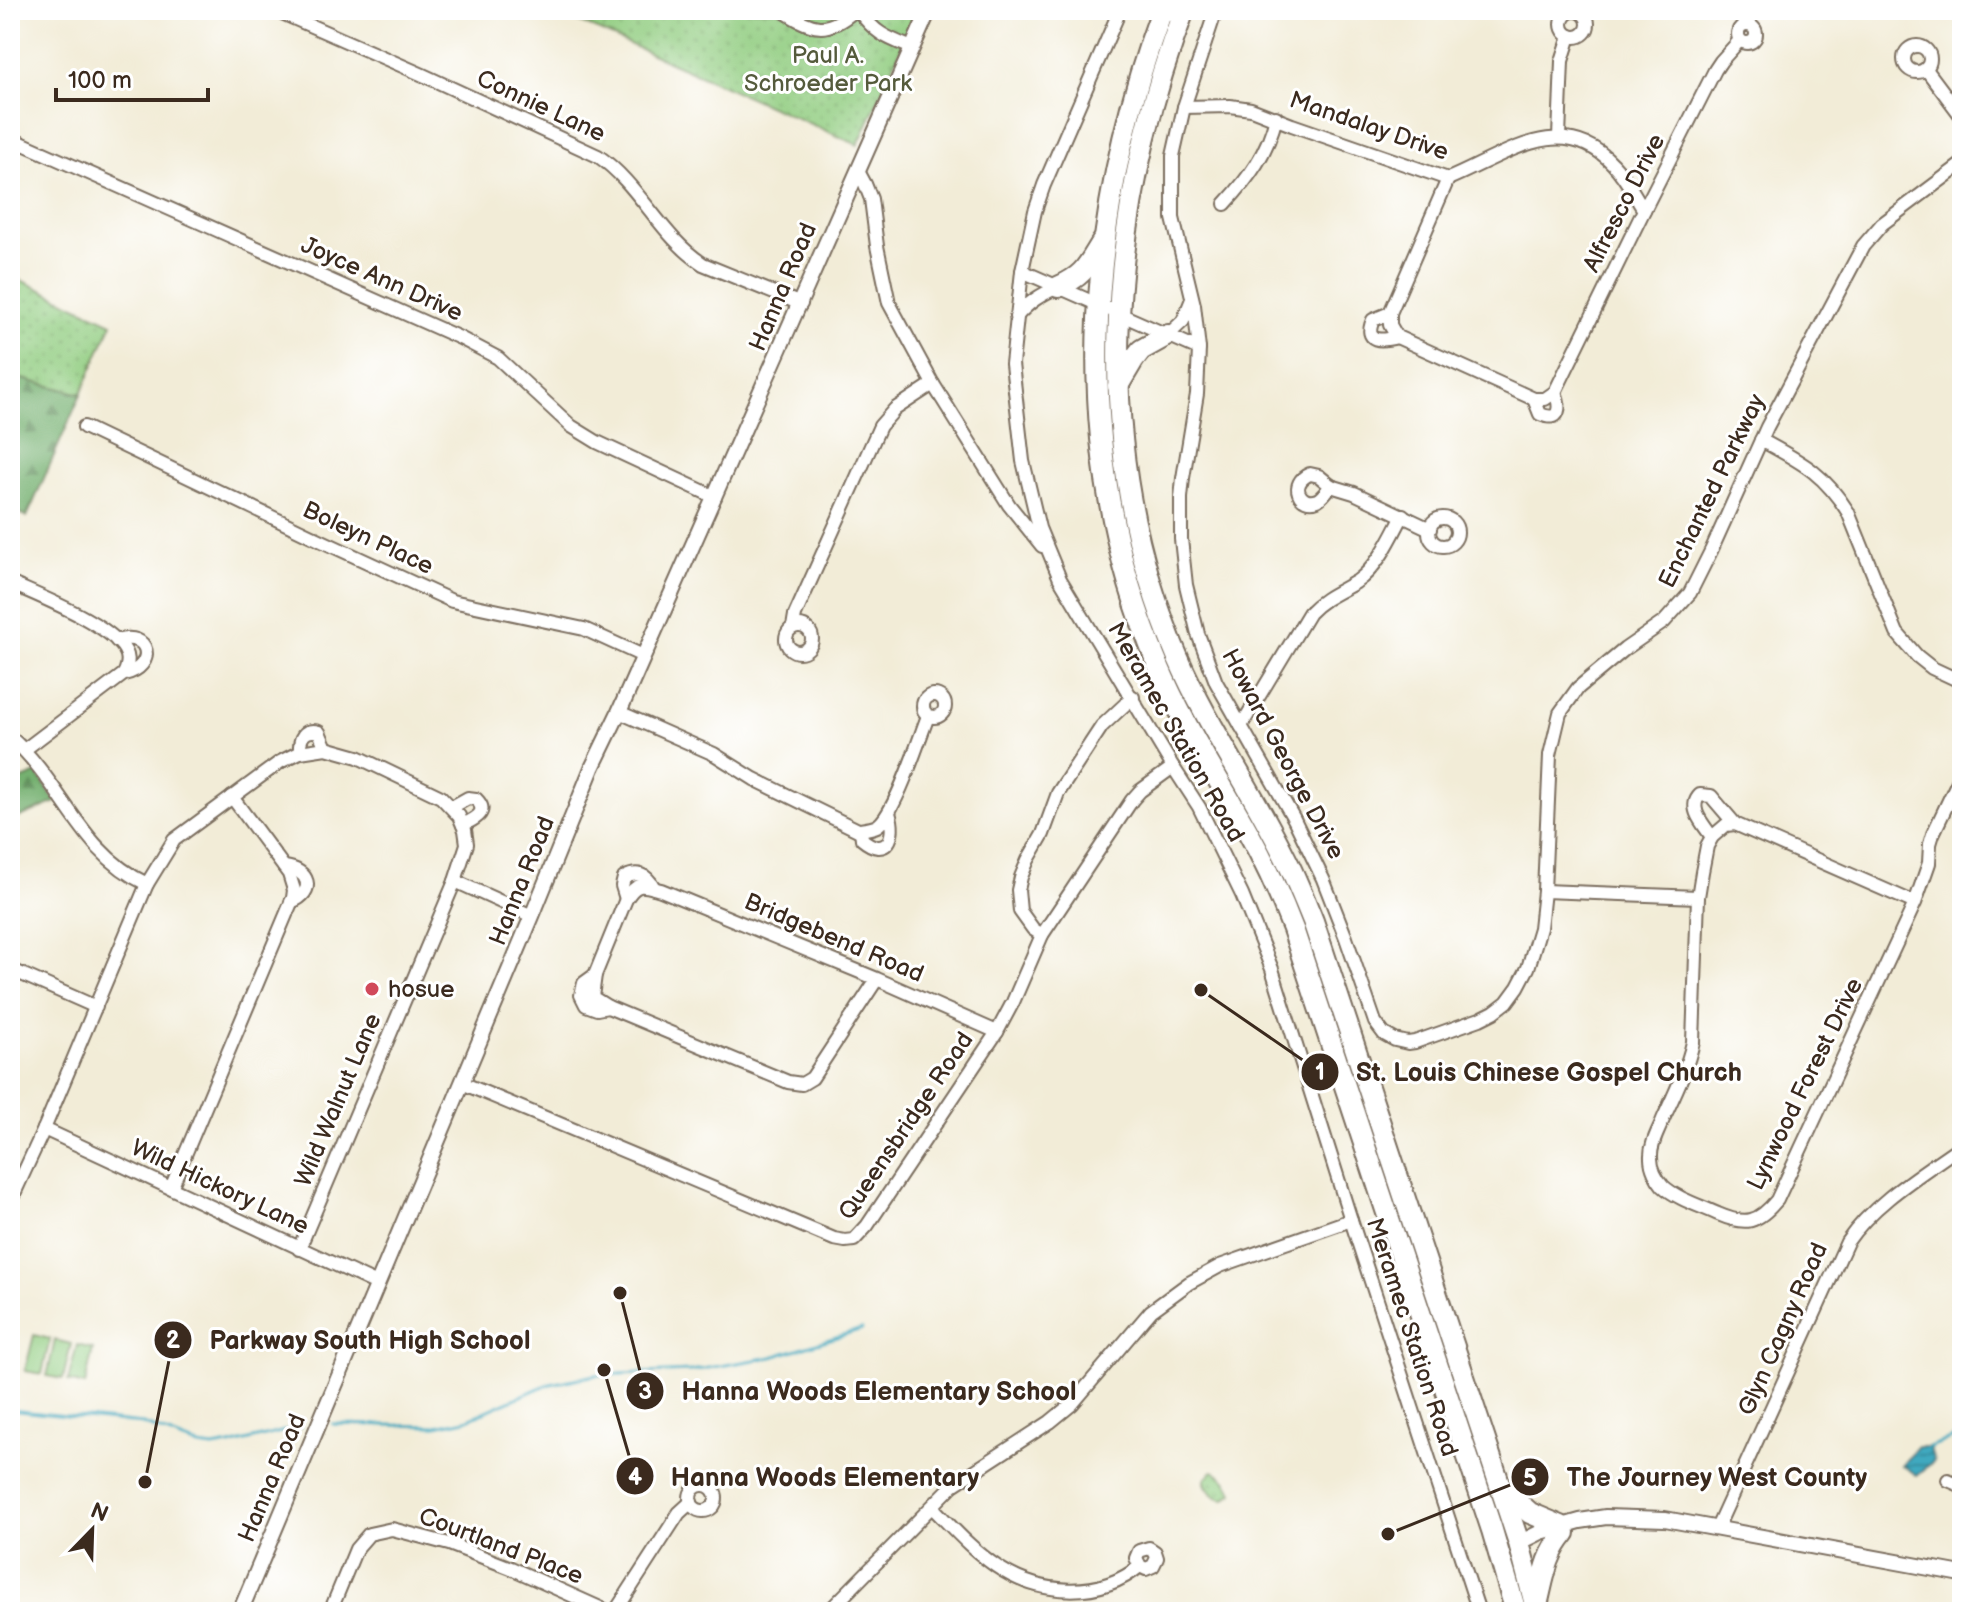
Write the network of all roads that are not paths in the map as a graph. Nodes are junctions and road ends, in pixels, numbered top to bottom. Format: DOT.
graph roads {
  1 [pos="275,10"];
  2 [pos="782,10"];
  3 [pos="857,10"];
  4 [pos="929,10"];
  5 [pos="1120,10"];
  6 [pos="1162,10"];
  7 [pos="1184,10"];
  8 [pos="1216,10"];
  9 [pos="1570,36"];
  10 [pos="1740,40"];
  11 [pos="912,48"];
  12 [pos="1926,69"];
  13 [pos="1184,107"];
  14 [pos="1276,117"];
  15 [pos="1962,117"];
  16 [pos="1559,137"];
  17 [pos="10,138"];
  18 [pos="1962,164"];
  19 [pos="858,171"];
  20 [pos="1448,179"];
  21 [pos="1225,204"];
  22 [pos="1644,210"];
  23 [pos="1106,235"];
  24 [pos="1022,271"];
  25 [pos="1058,287"];
  26 [pos="1192,297"];
  27 [pos="801,304"];
  28 [pos="1098,305"];
  29 [pos="1119,313"];
  30 [pos="1016,317"];
  31 [pos="1168,335"];
  32 [pos="1199,349"];
  33 [pos="933,384"];
  34 [pos="1118,386"];
  35 [pos="84,427"];
  36 [pos="1761,440"];
  37 [pos="1331,486"];
  38 [pos="715,497"];
  39 [pos="1403,515"];
  40 [pos="1430,529"];
  41 [pos="1050,557"];
  42 [pos="10,583"];
  43 [pos="793,627"];
  44 [pos="117,641"];
  45 [pos="643,656"];
  46 [pos="124,674"];
  47 [pos="1962,682"];
  48 [pos="1133,697"];
  49 [pos="619,712"];
  50 [pos="928,716"];
  51 [pos="1241,726"];
  52 [pos="10,737"];
  53 [pos="326,748"];
  54 [pos="24,750"];
  55 [pos="300,752"];
  56 [pos="1173,767"];
  57 [pos="1962,773"];
  58 [pos="232,797"];
  59 [pos="452,807"];
  60 [pos="889,813"];
  61 [pos="1735,824"];
  62 [pos="463,825"];
  63 [pos="861,830"];
  64 [pos="1712,837"];
  65 [pos="455,881"];
  66 [pos="147,884"];
  67 [pos="1544,891"];
  68 [pos="1698,897"];
  69 [pos="1915,903"];
  70 [pos="532,916"];
  71 [pos="1042,935"];
  72 [pos="10,969"];
  73 [pos="595,975"];
  74 [pos="877,979"];
  75 [pos="96,1007"];
  76 [pos="608,1007"];
  77 [pos="997,1032"];
  78 [pos="1390,1038"];
  79 [pos="462,1083"];
  80 [pos="44,1129"];
  81 [pos="1962,1145"];
  82 [pos="171,1188"];
  83 [pos="13,1196"];
  84 [pos="1351,1220"];
  85 [pos="299,1249"];
  86 [pos="377,1284"];
  87 [pos="1948,1480"];
  88 [pos="1498,1484"];
  89 [pos="1962,1486"];
  90 [pos="691,1502"];
  91 [pos="932,1507"];
  92 [pos="1717,1528"];
  93 [pos="1563,1530"];
  94 [pos="1519,1543"];
  95 [pos="1497,1548"];
  96 [pos="1140,1566"];
  97 [pos="1962,1574"];
  98 [pos="1530,1611"];
  99 [pos="240,1612"];
  100 [pos="330,1612"];
  101 [pos="609,1612"];
  102 [pos="615,1612"];
  103 [pos="828,1612"];
  104 [pos="1479,1612"];
  1 -- 27 [label="street, Connie Lane"];
  2 -- 3 [label="street"];
  3 -- 11 [label="street"];
  4 -- 11 [label="street, Hanna Road"];
  5 -- 24 [label="street, Meramec Station Road"];
  6 -- 23 [label="highway"];
  7 -- 29 [label="highway"];
  8 -- 13 [label="street, Howard George Drive"];
  9 -- 16 [label="street"];
  10 -- 22 [label="street, Alfresco Drive"];
  11 -- 19 [label="street, Hanna Road"];
  12 -- 15 [label="street"];
  13 -- 14 [label="street, Mandalay Drive"];
  13 -- 26 [label="street, Howard George Drive"];
  14 -- 20 [label="street, Mandalay Drive"];
  14 -- 21 [label="street"];
  16 -- 20 [label="street, Mandalay Drive"];
  16 -- 22 [label="street"];
  17 -- 38 [label="street, Joyce Ann Drive"];
  18 -- 36 [label="street, Enchanted Parkway"];
  19 -- 27 [label="street, Hanna Road"];
  19 -- 33 [label="street"];
  20 -- 22 [label="street, Alfresco Drive"];
  23 -- 25 [label="highway"];
  23 -- 28 [label="highway"];
  24 -- 25 [label="street"];
  24 -- 30 [label="street, Meramec Station Road"];
  25 -- 28 [label="street"];
  25 -- 30 [label="street"];
  26 -- 31 [label="street"];
  26 -- 32 [label="street, Howard George Drive"];
  27 -- 38 [label="street, Hanna Road"];
  28 -- 29 [label="street"];
  28 -- 95 [label="highway"];
  29 -- 31 [label="street"];
  29 -- 34 [label="highway"];
  30 -- 41 [label="street, Meramec Station Road"];
  31 -- 32 [label="street"];
  31 -- 34 [label="highway"];
  32 -- 51 [label="street, Howard George Drive"];
  33 -- 41 [label="street"];
  33 -- 43 [label="street"];
  34 -- 88 [label="highway"];
  35 -- 45 [label="street, Boleyn Place"];
  36 -- 47 [label="street"];
  36 -- 67 [label="street, Enchanted Parkway"];
  37 -- 39 [label="street"];
  38 -- 45 [label="street, Hanna Road"];
  39 -- 40 [label="street"];
  39 -- 51 [label="street"];
  41 -- 48 [label="street, Meramec Station Road"];
  42 -- 44 [label="street"];
  44 -- 46 [label="street"];
  44 -- 46 [label="street"];
  45 -- 49 [label="street, Hanna Road"];
  46 -- 54 [label="street"];
  48 -- 56 [label="street, Meramec Station Road"];
  48 -- 71 [label="street"];
  49 -- 63 [label="street"];
  49 -- 70 [label="street, Hanna Road"];
  50 -- 60 [label="street"];
  51 -- 78 [label="street, Howard George Drive"];
  52 -- 54 [label="street"];
  53 -- 55 [label="street"];
  53 -- 55 [label="street"];
  53 -- 59 [label="street"];
  54 -- 66 [label="street"];
  55 -- 58 [label="street"];
  56 -- 71 [label="street, Queensbridge Road"];
  56 -- 84 [label="street, Meramec Station Road"];
  57 -- 69 [label="street, Lynwood Forest Drive"];
  58 -- 66 [label="street"];
  58 -- 82 [label="street"];
  59 -- 62 [label="street"];
  59 -- 62 [label="street, Wild Walnut Lane"];
  60 -- 63 [label="street"];
  60 -- 63 [label="street"];
  61 -- 64 [label="street"];
  61 -- 64 [label="street"];
  61 -- 69 [label="street"];
  62 -- 65 [label="street, Wild Walnut Lane"];
  64 -- 68 [label="street, Lynwood Forest Drive"];
  65 -- 70 [label="street"];
  65 -- 85 [label="street, Wild Walnut Lane"];
  66 -- 75 [label="street"];
  67 -- 68 [label="street"];
  67 -- 78 [label="street, Enchanted Parkway"];
  68 -- 69 [label="street, Lynwood Forest Drive"];
  70 -- 79 [label="street, Hanna Road"];
  71 -- 77 [label="street, Queensbridge Road"];
  72 -- 75 [label="street"];
  73 -- 74 [label="street, Bridgebend Road"];
  73 -- 76 [label="street, Bridgebend Road"];
  73 -- 76 [label="street"];
  74 -- 76 [label="street"];
  74 -- 77 [label="street, Bridgebend Road"];
  75 -- 80 [label="street"];
  77 -- 79 [label="street, Queensbridge Road"];
  79 -- 86 [label="street, Hanna Road"];
  80 -- 82 [label="street, Wild Hickory Lane"];
  80 -- 83 [label="street"];
  81 -- 92 [label="street, Glyn Cagny Road"];
  82 -- 85 [label="street, Wild Hickory Lane"];
  84 -- 91 [label="street"];
  84 -- 104 [label="street, Meramec Station Road"];
  85 -- 86 [label="street, Wild Hickory Lane"];
  86 -- 99 [label="street, Hanna Road"];
  87 -- 89 [label="street"];
  88 -- 93 [label="highway"];
  88 -- 94 [label="highway"];
  90 -- 102 [label="street"];
  91 -- 96 [label="street"];
  91 -- 103 [label="street"];
  92 -- 93 [label="street"];
  92 -- 97 [label="street"];
  93 -- 94 [label="street"];
  93 -- 98 [label="highway"];
  94 -- 95 [label="street"];
  94 -- 98 [label="highway"];
  95 -- 98 [label="highway"];
  100 -- 101 [label="street, Courtland Place"];
}
